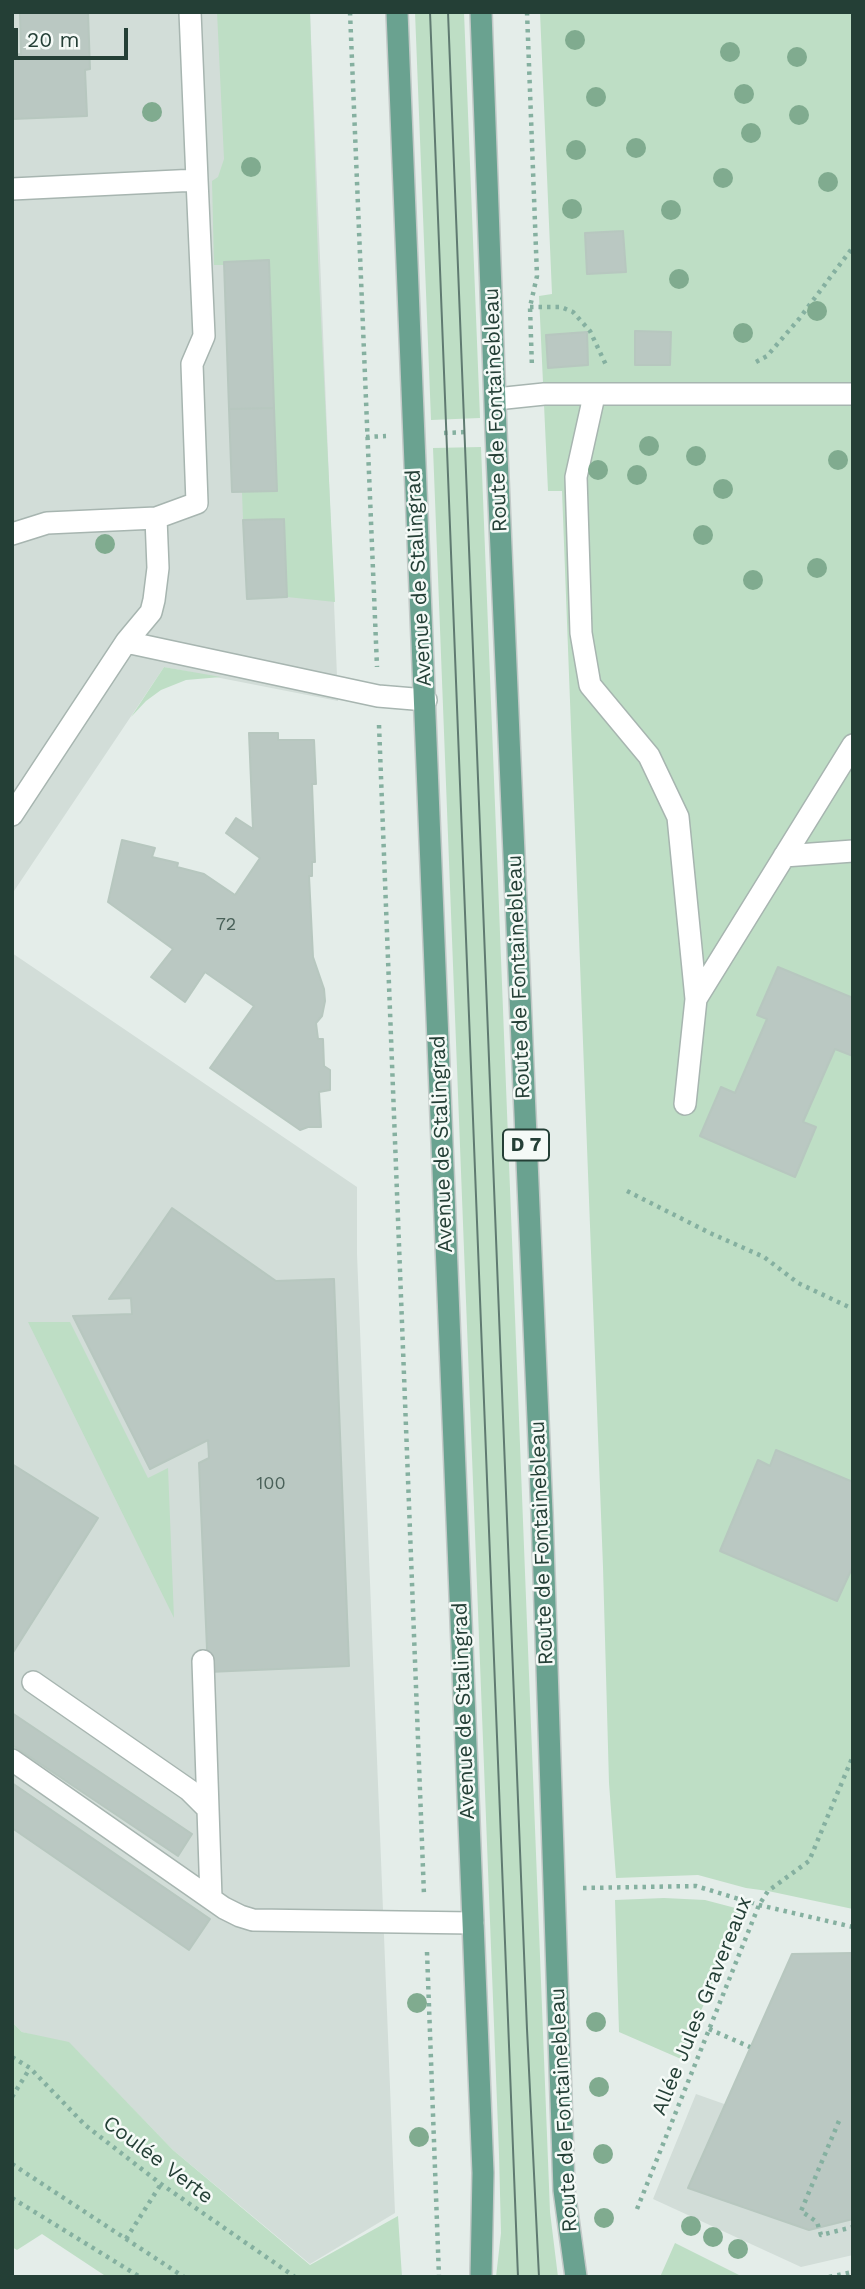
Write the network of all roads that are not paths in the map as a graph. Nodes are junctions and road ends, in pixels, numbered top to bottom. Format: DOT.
graph roads {
  1 [pos="190,12"];
  2 [pos="397,12"];
  3 [pos="481,12"];
  4 [pos="197,180"];
  5 [pos="12,189"];
  6 [pos="853,394"];
  7 [pos="594,396"];
  8 [pos="496,400"];
  9 [pos="156,518"];
  10 [pos="12,534"];
  11 [pos="125,642"];
  12 [pos="426,700"];
  13 [pos="853,745"];
  14 [pos="12,816"];
  15 [pos="853,851"];
  16 [pos="784,856"];
  17 [pos="696,999"];
  18 [pos="685,1104"];
  19 [pos="203,1661"];
  20 [pos="33,1682"];
  21 [pos="12,1760"];
  22 [pos="208,1809"];
  23 [pos="211,1898"];
  24 [pos="473,1923"];
  25 [pos="481,2277"];
  26 [pos="576,2277"];
  1 -- 4 [label="lane"];
  2 -- 12 [label="main road, Avenue de Stalingrad"];
  3 -- 8 [label="main road, Route de Fontainebleau / D 7"];
  4 -- 5 [label="lane"];
  4 -- 9 [label="lane"];
  6 -- 7 [label="lane"];
  7 -- 8 [label="lane"];
  7 -- 17 [label="lane"];
  8 -- 26 [label="main road, Route de Fontainebleau / D 7"];
  9 -- 10 [label="lane"];
  9 -- 11 [label="lane"];
  11 -- 12 [label="lane"];
  11 -- 14 [label="lane"];
  12 -- 24 [label="main road, Avenue de Stalingrad"];
  13 -- 16 [label="lane"];
  15 -- 16 [label="lane"];
  16 -- 17 [label="lane"];
  17 -- 18 [label="lane"];
  19 -- 22 [label="lane"];
  20 -- 22 [label="lane"];
  21 -- 23 [label="lane"];
  22 -- 23 [label="lane"];
  23 -- 24 [label="lane"];
  24 -- 25 [label="main road, Avenue de Stalingrad"];
}
